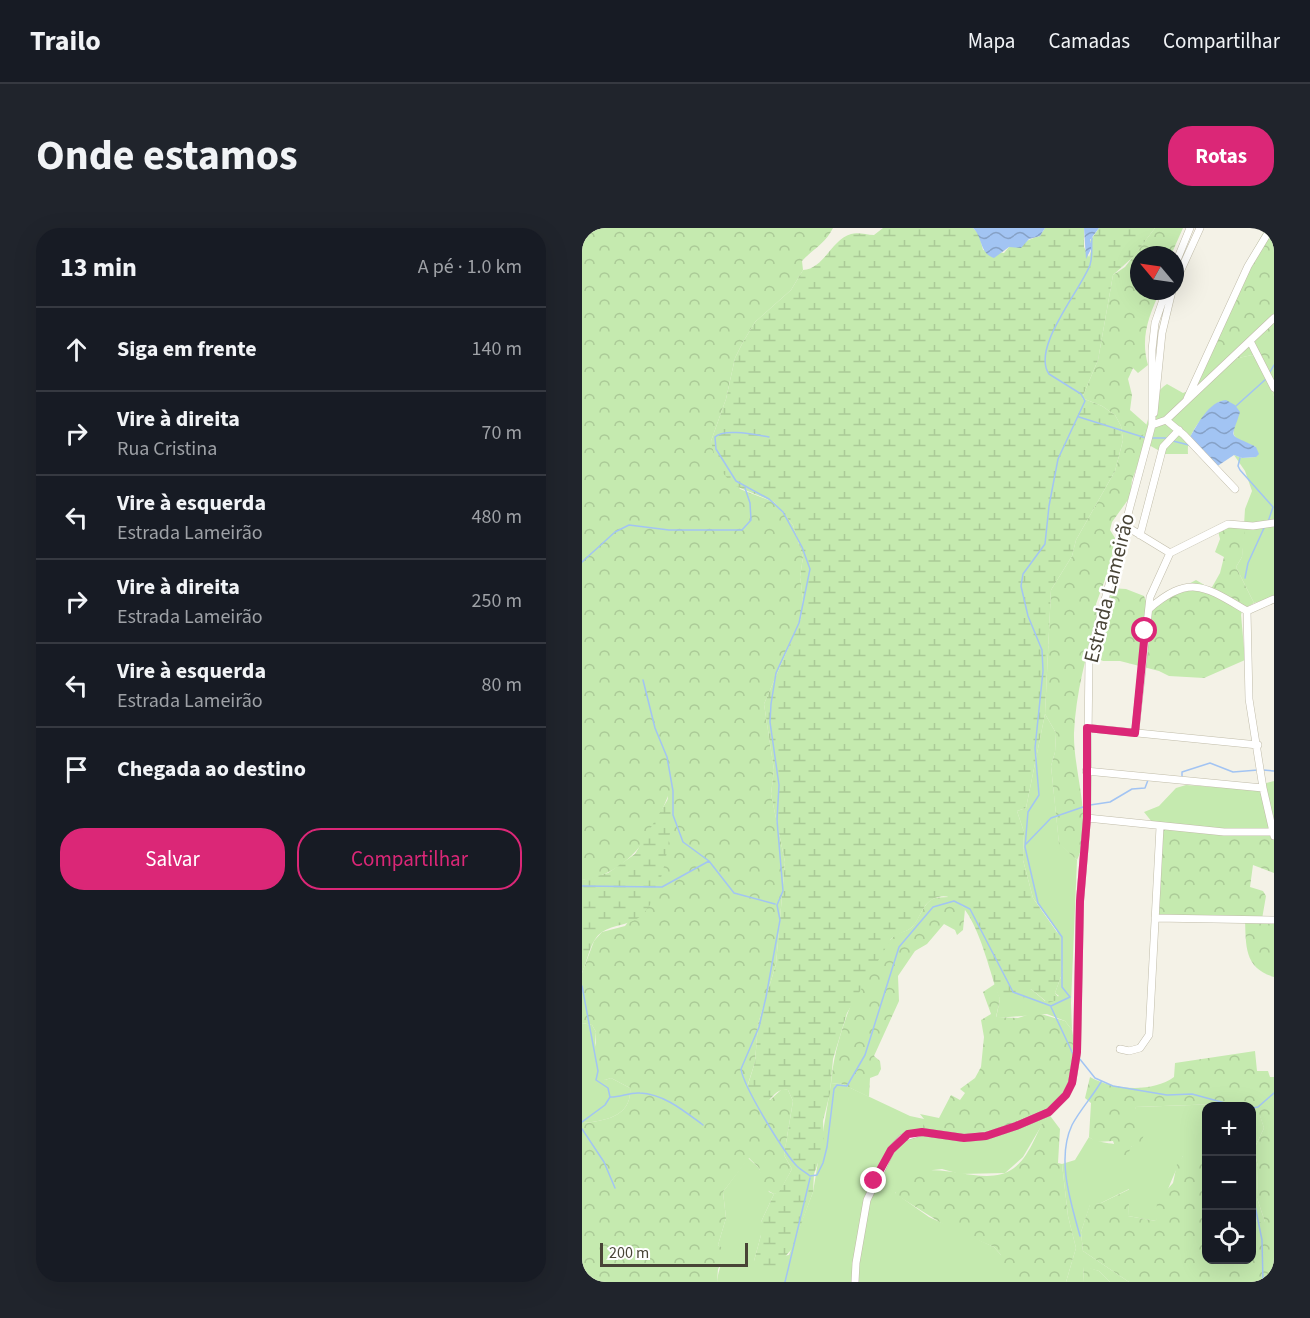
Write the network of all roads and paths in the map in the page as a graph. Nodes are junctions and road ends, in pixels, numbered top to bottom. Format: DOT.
graph roads {
  1 [pos="1190,228"];
  2 [pos="1200,228"];
  3 [pos="1272,228"];
  4 [pos="1183,246"];
  5 [pos="1184,263"];
  6 [pos="1163,300"];
  7 [pos="1169,300"];
  8 [pos="1274,318"];
  9 [pos="1250,341"];
  10 [pos="1274,388"];
  11 [pos="1187,399"];
  12 [pos="1166,420"];
  13 [pos="1152,422"];
  14 [pos="1179,430"];
  15 [pos="1235,489"];
  16 [pos="1274,523"];
  17 [pos="1124,525"];
  18 [pos="1140,535"];
  19 [pos="1170,553"];
  20 [pos="1274,599"];
  21 [pos="1149,609"];
  22 [pos="1247,611"];
  23 [pos="1087,728"];
  24 [pos="1135,733"];
  25 [pos="1257,745"];
  26 [pos="1086,771"];
  27 [pos="1263,788"];
  28 [pos="1087,818"];
  29 [pos="1160,827"];
  30 [pos="1274,834"];
  31 [pos="1155,918"];
  32 [pos="1274,920"];
  33 [pos="1120,1049"];
  34 [pos="855,1282"];
  1 -- 4 [label="street"];
  2 -- 5 [label="street"];
  3 -- 11 [label="street"];
  6 -- 13 [label="street, Estrada Lameirão"];
  7 -- 13 [label="street"];
  8 -- 9 [label="street"];
  9 -- 10 [label="street"];
  9 -- 11 [label="street"];
  11 -- 12 [label="street"];
  12 -- 13 [label="street"];
  12 -- 14 [label="street"];
  13 -- 17 [label="street, Estrada Lameirão"];
  14 -- 15 [label="street"];
  14 -- 18 [label="street"];
  16 -- 19 [label="street"];
  17 -- 18 [label="street"];
  17 -- 23 [label="street, Estrada Lameirão"];
  18 -- 19 [label="street"];
  19 -- 21 [label="street"];
  20 -- 22 [label="street"];
  21 -- 22 [label="street"];
  21 -- 24 [label="street"];
  22 -- 25 [label="street"];
  23 -- 24 [label="street"];
  23 -- 26 [label="street, Estrada Lameirão"];
  24 -- 25 [label="street"];
  25 -- 27 [label="street"];
  26 -- 27 [label="street"];
  26 -- 28 [label="street, Estrada Lameirão"];
  27 -- 30 [label="street"];
  28 -- 29 [label="street"];
  28 -- 34 [label="street, Estrada Lameirão"];
  29 -- 30 [label="street"];
  29 -- 31 [label="street"];
  31 -- 32 [label="street"];
  31 -- 33 [label="street"];
}
